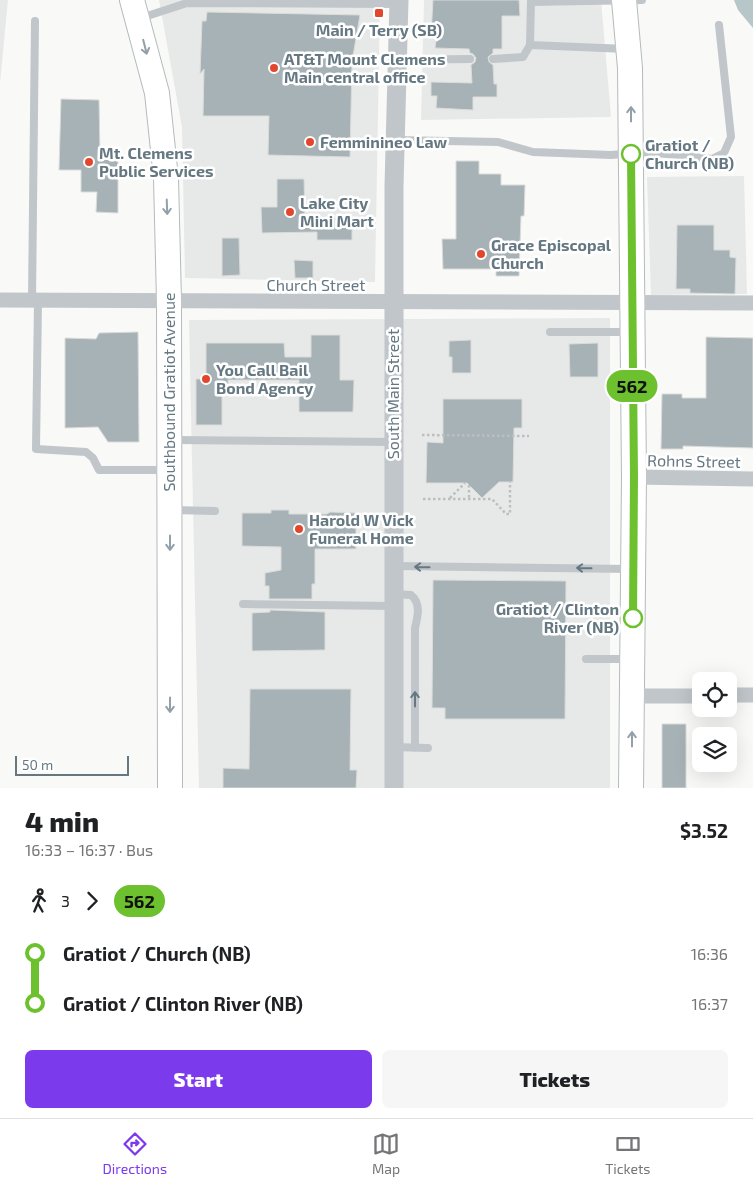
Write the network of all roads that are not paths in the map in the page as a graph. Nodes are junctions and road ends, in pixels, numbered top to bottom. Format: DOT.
graph roads {
  1 [pos="630,0"];
  2 [pos="531,1"];
  3 [pos="399,2"];
  4 [pos="135,10"];
  5 [pos="36,21"];
  6 [pos="718,25"];
  7 [pos="530,45"];
  8 [pos="629,49"];
  9 [pos="470,59"];
  10 [pos="493,59"];
  11 [pos="397,60"];
  12 [pos="395,140"];
  13 [pos="631,153"];
  14 [pos="0,300"];
  15 [pos="35,300"];
  16 [pos="169,302"];
  17 [pos="393,302"];
  18 [pos="631,303"];
  19 [pos="753,303"];
  20 [pos="550,332"];
  21 [pos="632,332"];
  22 [pos="169,440"];
  23 [pos="394,442"];
  24 [pos="170,470"];
  25 [pos="634,477"];
  26 [pos="753,479"];
  27 [pos="170,510"];
  28 [pos="216,511"];
  29 [pos="394,566"];
  30 [pos="633,569"];
  31 [pos="394,600"];
  32 [pos="243,604"];
  33 [pos="586,659"];
  34 [pos="632,659"];
  35 [pos="753,695"];
  36 [pos="632,696"];
  37 [pos="692,696"];
  38 [pos="737,696"];
  39 [pos="394,747"];
  40 [pos="415,748"];
  41 [pos="428,748"];
  42 [pos="170,788"];
  43 [pos="394,788"];
  44 [pos="632,788"];
  1 -- 2 [label="lane"];
  1 -- 8 [label="main road"];
  2 -- 7 [label="lane"];
  3 -- 4 [label="lane"];
  3 -- 11 [label="street, South Main Street"];
  4 -- 16 [label="main road, Southbound Gratiot Avenue, one-way"];
  5 -- 15 [label="lane"];
  6 -- 13 [label="lane"];
  7 -- 8 [label="lane"];
  7 -- 10 [label="lane"];
  13 -- 8 [label="main road, one-way"];
  9 -- 11 [label="lane"];
  11 -- 12 [label="street, South Main Street"];
  12 -- 13 [label="lane"];
  12 -- 17 [label="street, South Main Street"];
  13 -- 18 [label="main road"];
  14 -- 15 [label="street, Church Street"];
  15 -- 16 [label="street, Church Street"];
  15 -- 24 [label="lane"];
  16 -- 17 [label="street, Church Street"];
  16 -- 22 [label="main road, Southbound Gratiot Avenue"];
  17 -- 18 [label="street, Church Street"];
  17 -- 23 [label="street, South Main Street"];
  18 -- 19 [label="street, Church Street"];
  18 -- 21 [label="main road"];
  20 -- 21 [label="lane"];
  21 -- 25 [label="main road"];
  22 -- 23 [label="lane"];
  22 -- 24 [label="main road, Southbound Gratiot Avenue"];
  23 -- 29 [label="street, South Main Street"];
  24 -- 27 [label="main road, Southbound Gratiot Avenue"];
  25 -- 26 [label="street, Rohns Street"];
  25 -- 30 [label="main road"];
  27 -- 28 [label="lane"];
  27 -- 42 [label="main road, Southbound Gratiot Avenue, one-way"];
  30 -- 29 [label="lane, one-way"];
  29 -- 31 [label="street, South Main Street"];
  30 -- 34 [label="main road"];
  31 -- 32 [label="lane"];
  31 -- 39 [label="street, South Main Street"];
  40 -- 31 [label="lane, one-way"];
  33 -- 34 [label="lane"];
  34 -- 36 [label="main road"];
  35 -- 38 [label="street"];
  36 -- 37 [label="street"];
  44 -- 36 [label="main road, one-way"];
  39 -- 40 [label="lane"];
  39 -- 43 [label="street, South Main Street"];
  40 -- 41 [label="lane"];
}
